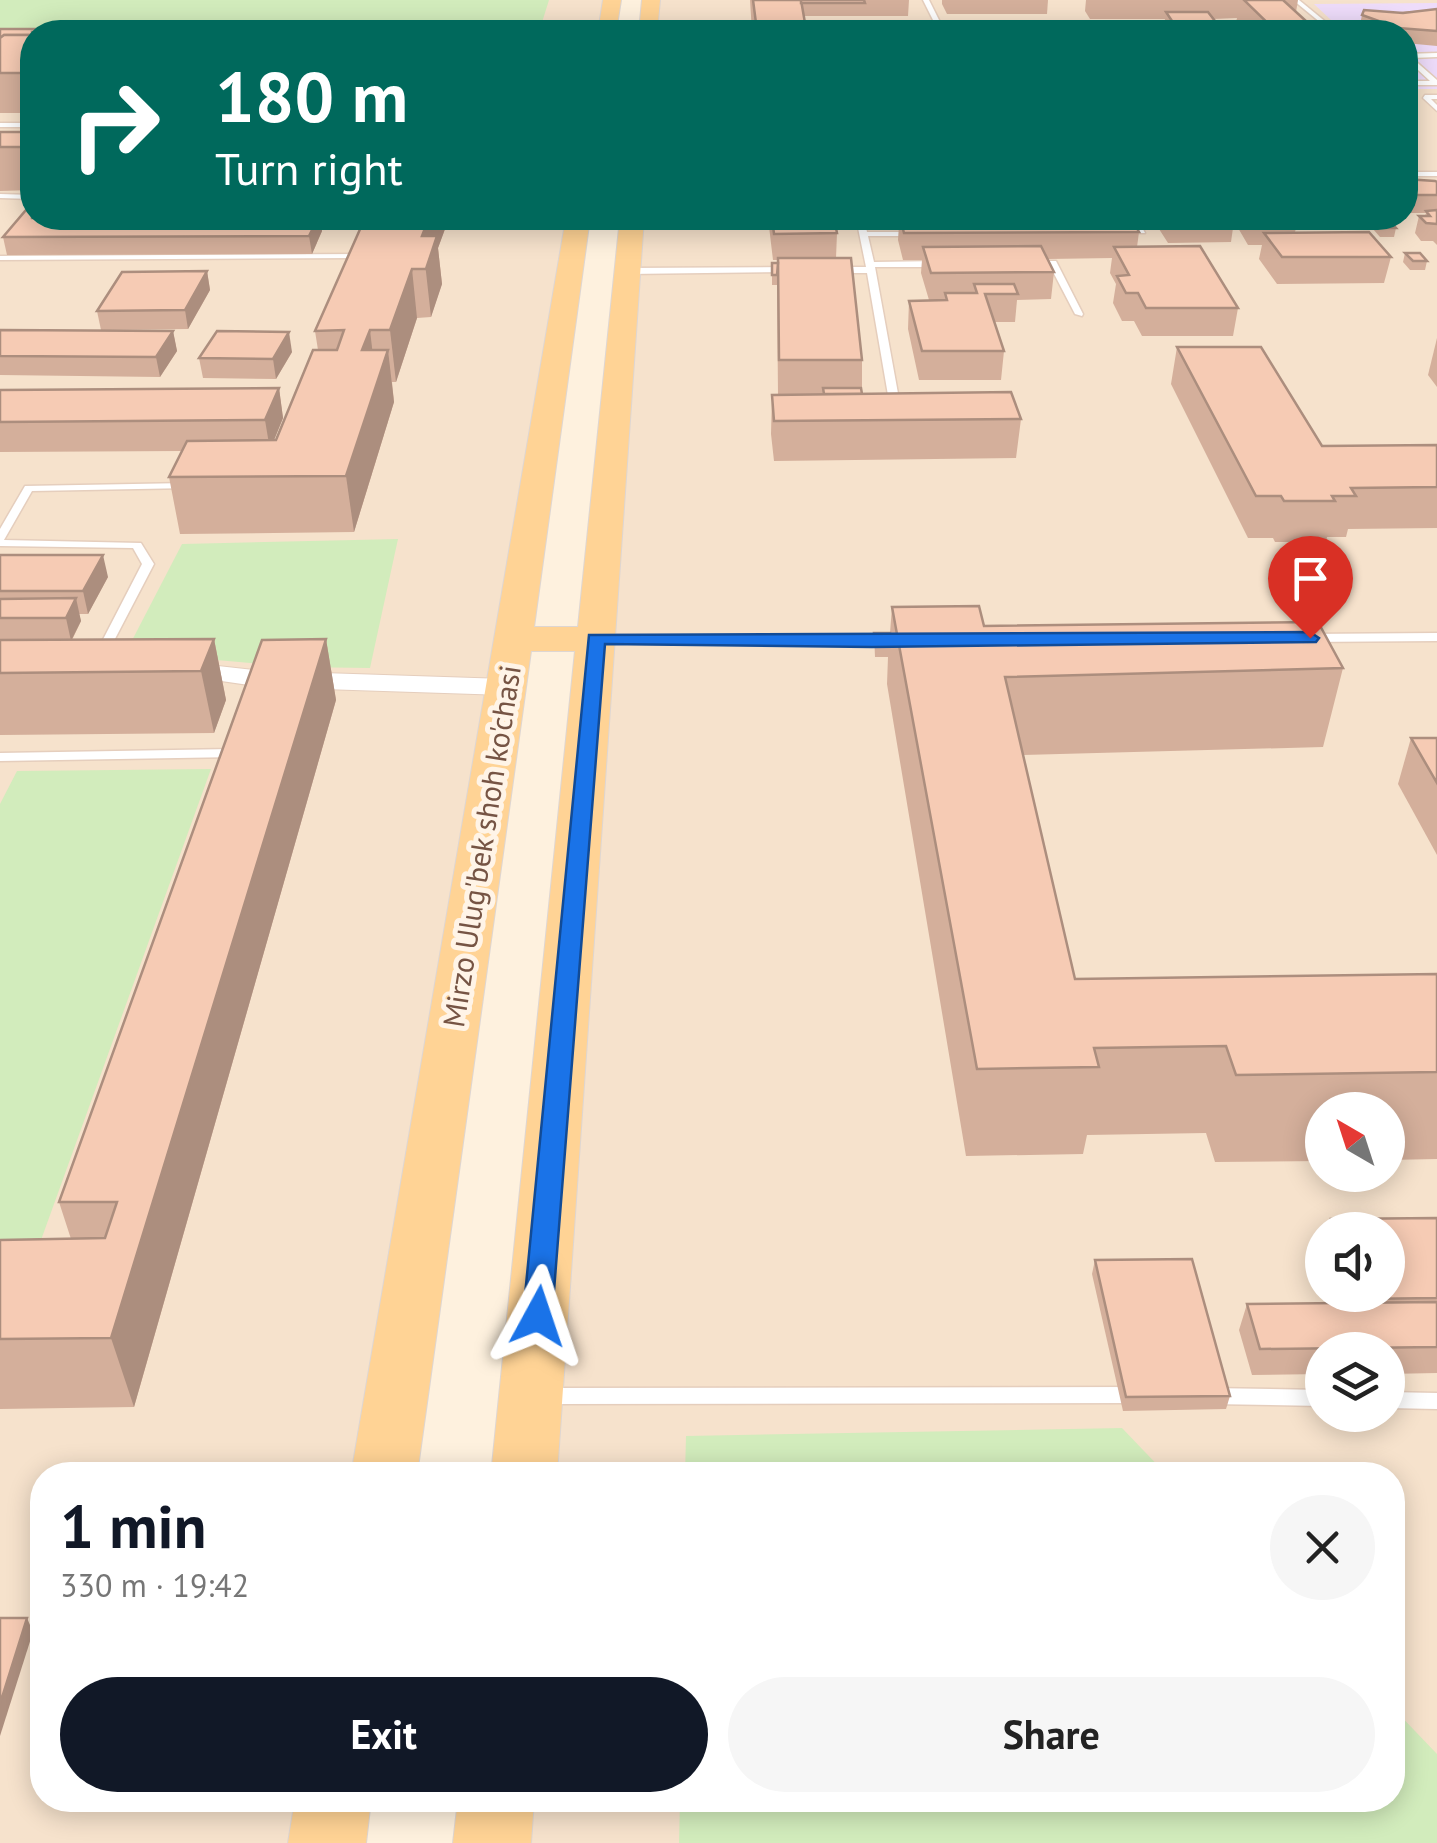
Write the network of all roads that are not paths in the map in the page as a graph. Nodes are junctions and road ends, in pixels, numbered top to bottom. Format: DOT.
graph roads {
  1 [pos="672,0"];
  2 [pos="1296,0"];
  3 [pos="650,15"];
  4 [pos="1320,20"];
  5 [pos="1437,97"];
  6 [pos="1437,108"];
  7 [pos="576,230"];
  8 [pos="631,230"];
  9 [pos="863,230"];
  10 [pos="1142,231"];
  11 [pos="1102,232"];
  12 [pos="864,234"];
  13 [pos="924,234"];
  14 [pos="365,243"];
  15 [pos="1150,243"];
  16 [pos="360,256"];
  17 [pos="0,258"];
  18 [pos="12,258"];
  19 [pos="962,264"];
  20 [pos="1016,264"];
  21 [pos="871,268"];
  22 [pos="355,269"];
  23 [pos="802,270"];
  24 [pos="820,270"];
  25 [pos="628,271"];
  26 [pos="0,272"];
  27 [pos="1079,314"];
  28 [pos="910,404"];
  29 [pos="197,486"];
  30 [pos="0,541"];
  31 [pos="596,638"];
  32 [pos="1290,638"];
  33 [pos="912,641"];
  34 [pos="1434,641"];
  35 [pos="99,659"];
  36 [pos="509,663"];
  37 [pos="153,666"];
  38 [pos="243,734"];
  39 [pos="237,753"];
  40 [pos="0,757"];
  41 [pos="230,772"];
  42 [pos="1151,1395"];
  43 [pos="531,1396"];
  44 [pos="1189,1396"];
  45 [pos="1305,1398"];
  46 [pos="1405,1400"];
  47 [pos="1437,1401"];
  48 [pos="386,1462"];
  49 [pos="525,1462"];
  50 [pos="332,1812"];
  51 [pos="495,1812"];
  52 [pos="327,1843"];
  53 [pos="492,1843"];
  1 -- 3 [label="main road"];
  2 -- 4 [label="lane"];
  5 -- 6 [label="lane"];
  7 -- 36 [label="main road, Mirzo Ulug'bek shoh ko'chasi"];
  8 -- 25 [label="main road"];
  9 -- 12 [label="lane"];
  10 -- 11 [label="lane"];
  10 -- 15 [label="lane"];
  12 -- 13 [label="lane"];
  12 -- 21 [label="lane"];
  14 -- 16 [label="lane"];
  16 -- 18 [label="lane"];
  16 -- 22 [label="lane"];
  17 -- 18 [label="lane"];
  18 -- 26 [label="lane"];
  19 -- 21 [label="lane"];
  20 -- 27 [label="lane"];
  21 -- 24 [label="lane"];
  21 -- 28 [label="lane"];
  23 -- 25 [label="lane"];
  25 -- 31 [label="main road"];
  29 -- 30 [label="lane"];
  30 -- 35 [label="lane"];
  31 -- 33 [label="lane"];
  31 -- 36 [label="main road"];
  31 -- 43 [label="main road"];
  32 -- 34 [label="lane"];
  36 -- 37 [label="street"];
  36 -- 48 [label="main road, Mirzo Ulug'bek shoh ko'chasi"];
  38 -- 39 [label="lane"];
  39 -- 40 [label="lane"];
  39 -- 41 [label="lane"];
  42 -- 43 [label="lane"];
  43 -- 49 [label="main road"];
  44 -- 45 [label="lane"];
  46 -- 47 [label="lane"];
  50 -- 52 [label="main road"];
  51 -- 53 [label="main road"];
}
